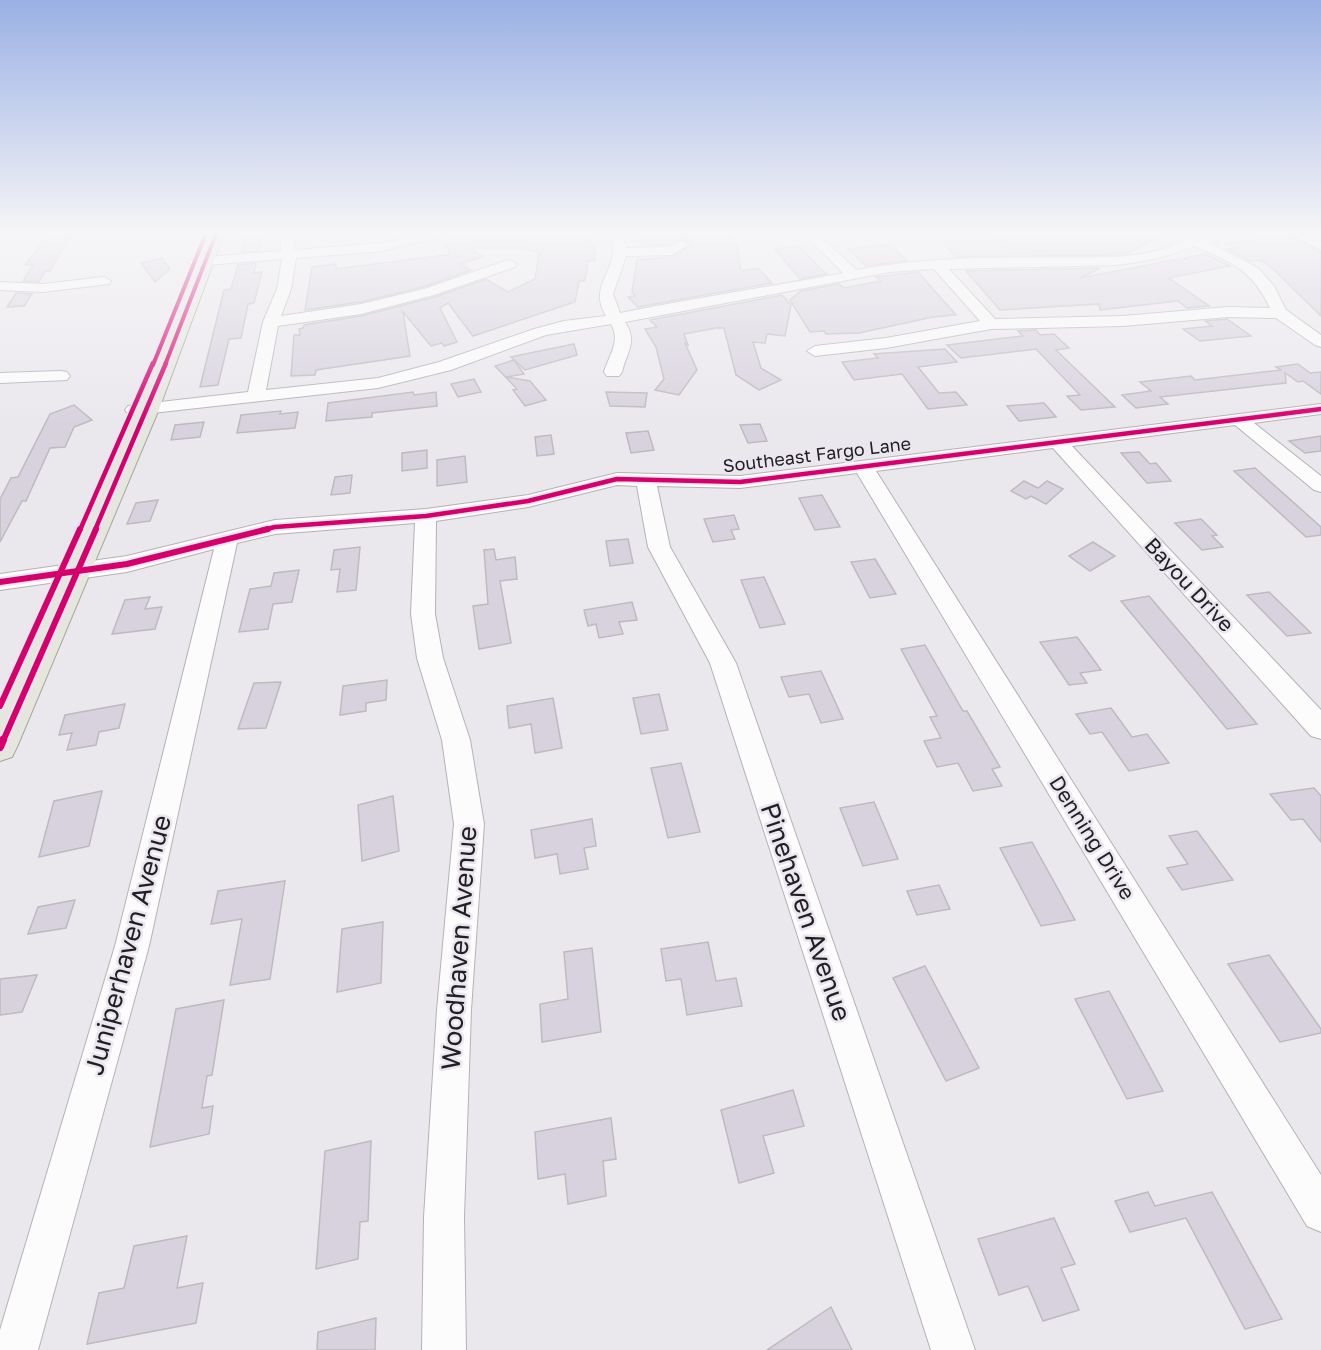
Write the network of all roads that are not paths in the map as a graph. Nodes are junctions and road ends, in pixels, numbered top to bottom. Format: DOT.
graph roads {
  1 [pos="186,297"];
  2 [pos="281,297"];
  3 [pos="409,297"];
  4 [pos="607,297"];
  5 [pos="732,297"];
  6 [pos="967,297"];
  7 [pos="1272,297"];
  8 [pos="1280,313"];
  9 [pos="616,319"];
  10 [pos="271,322"];
  11 [pos="991,324"];
  12 [pos="1321,342"];
  13 [pos="815,351"];
  14 [pos="612,372"];
  15 [pos="61,375"];
  16 [pos="0,378"];
  17 [pos="256,397"];
  18 [pos="141,409"];
  19 [pos="1321,409"];
  20 [pos="1238,419"];
  21 [pos="1057,441"];
  22 [pos="862,465"];
  23 [pos="646,480"];
  24 [pos="1321,486"];
  25 [pos="426,516"];
  26 [pos="228,537"];
  27 [pos="69,573"];
  28 [pos="0,582"];
  29 [pos="0,706"];
  30 [pos="1321,728"];
  31 [pos="0,747"];
  32 [pos="1321,1212"];
  33 [pos="16,1350"];
  34 [pos="444,1350"];
  35 [pos="953,1350"];
  1 -- 18 [label="main road"];
  2 -- 10 [label="street"];
  3 -- 10 [label="street"];
  4 -- 9 [label="street"];
  5 -- 9 [label="street"];
  6 -- 11 [label="street"];
  7 -- 8 [label="street"];
  8 -- 11 [label="street"];
  8 -- 12 [label="street"];
  9 -- 14 [label="street"];
  9 -- 17 [label="street"];
  10 -- 17 [label="street"];
  11 -- 13 [label="street"];
  15 -- 16 [label="street"];
  17 -- 18 [label="street"];
  18 -- 27 [label="main road"];
  19 -- 20 [label="street, Southeast Fargo Lane"];
  20 -- 21 [label="street, Southeast Fargo Lane"];
  20 -- 24 [label="street"];
  21 -- 22 [label="street, Southeast Fargo Lane"];
  21 -- 30 [label="street, Bayou Drive"];
  22 -- 23 [label="street, Southeast Fargo Lane"];
  22 -- 32 [label="street, Denning Drive"];
  23 -- 25 [label="street, Southeast Fargo Lane"];
  23 -- 35 [label="street, Pinehaven Avenue"];
  25 -- 26 [label="street, Southeast Fargo Lane"];
  25 -- 34 [label="street, Woodhaven Avenue"];
  26 -- 27 [label="street, Southeast Fargo Lane"];
  26 -- 33 [label="street, Juniperhaven Avenue"];
  27 -- 28 [label="street, Southeast Fargo Lane"];
  27 -- 29 [label="main road"];
  27 -- 31 [label="main road"];
}
